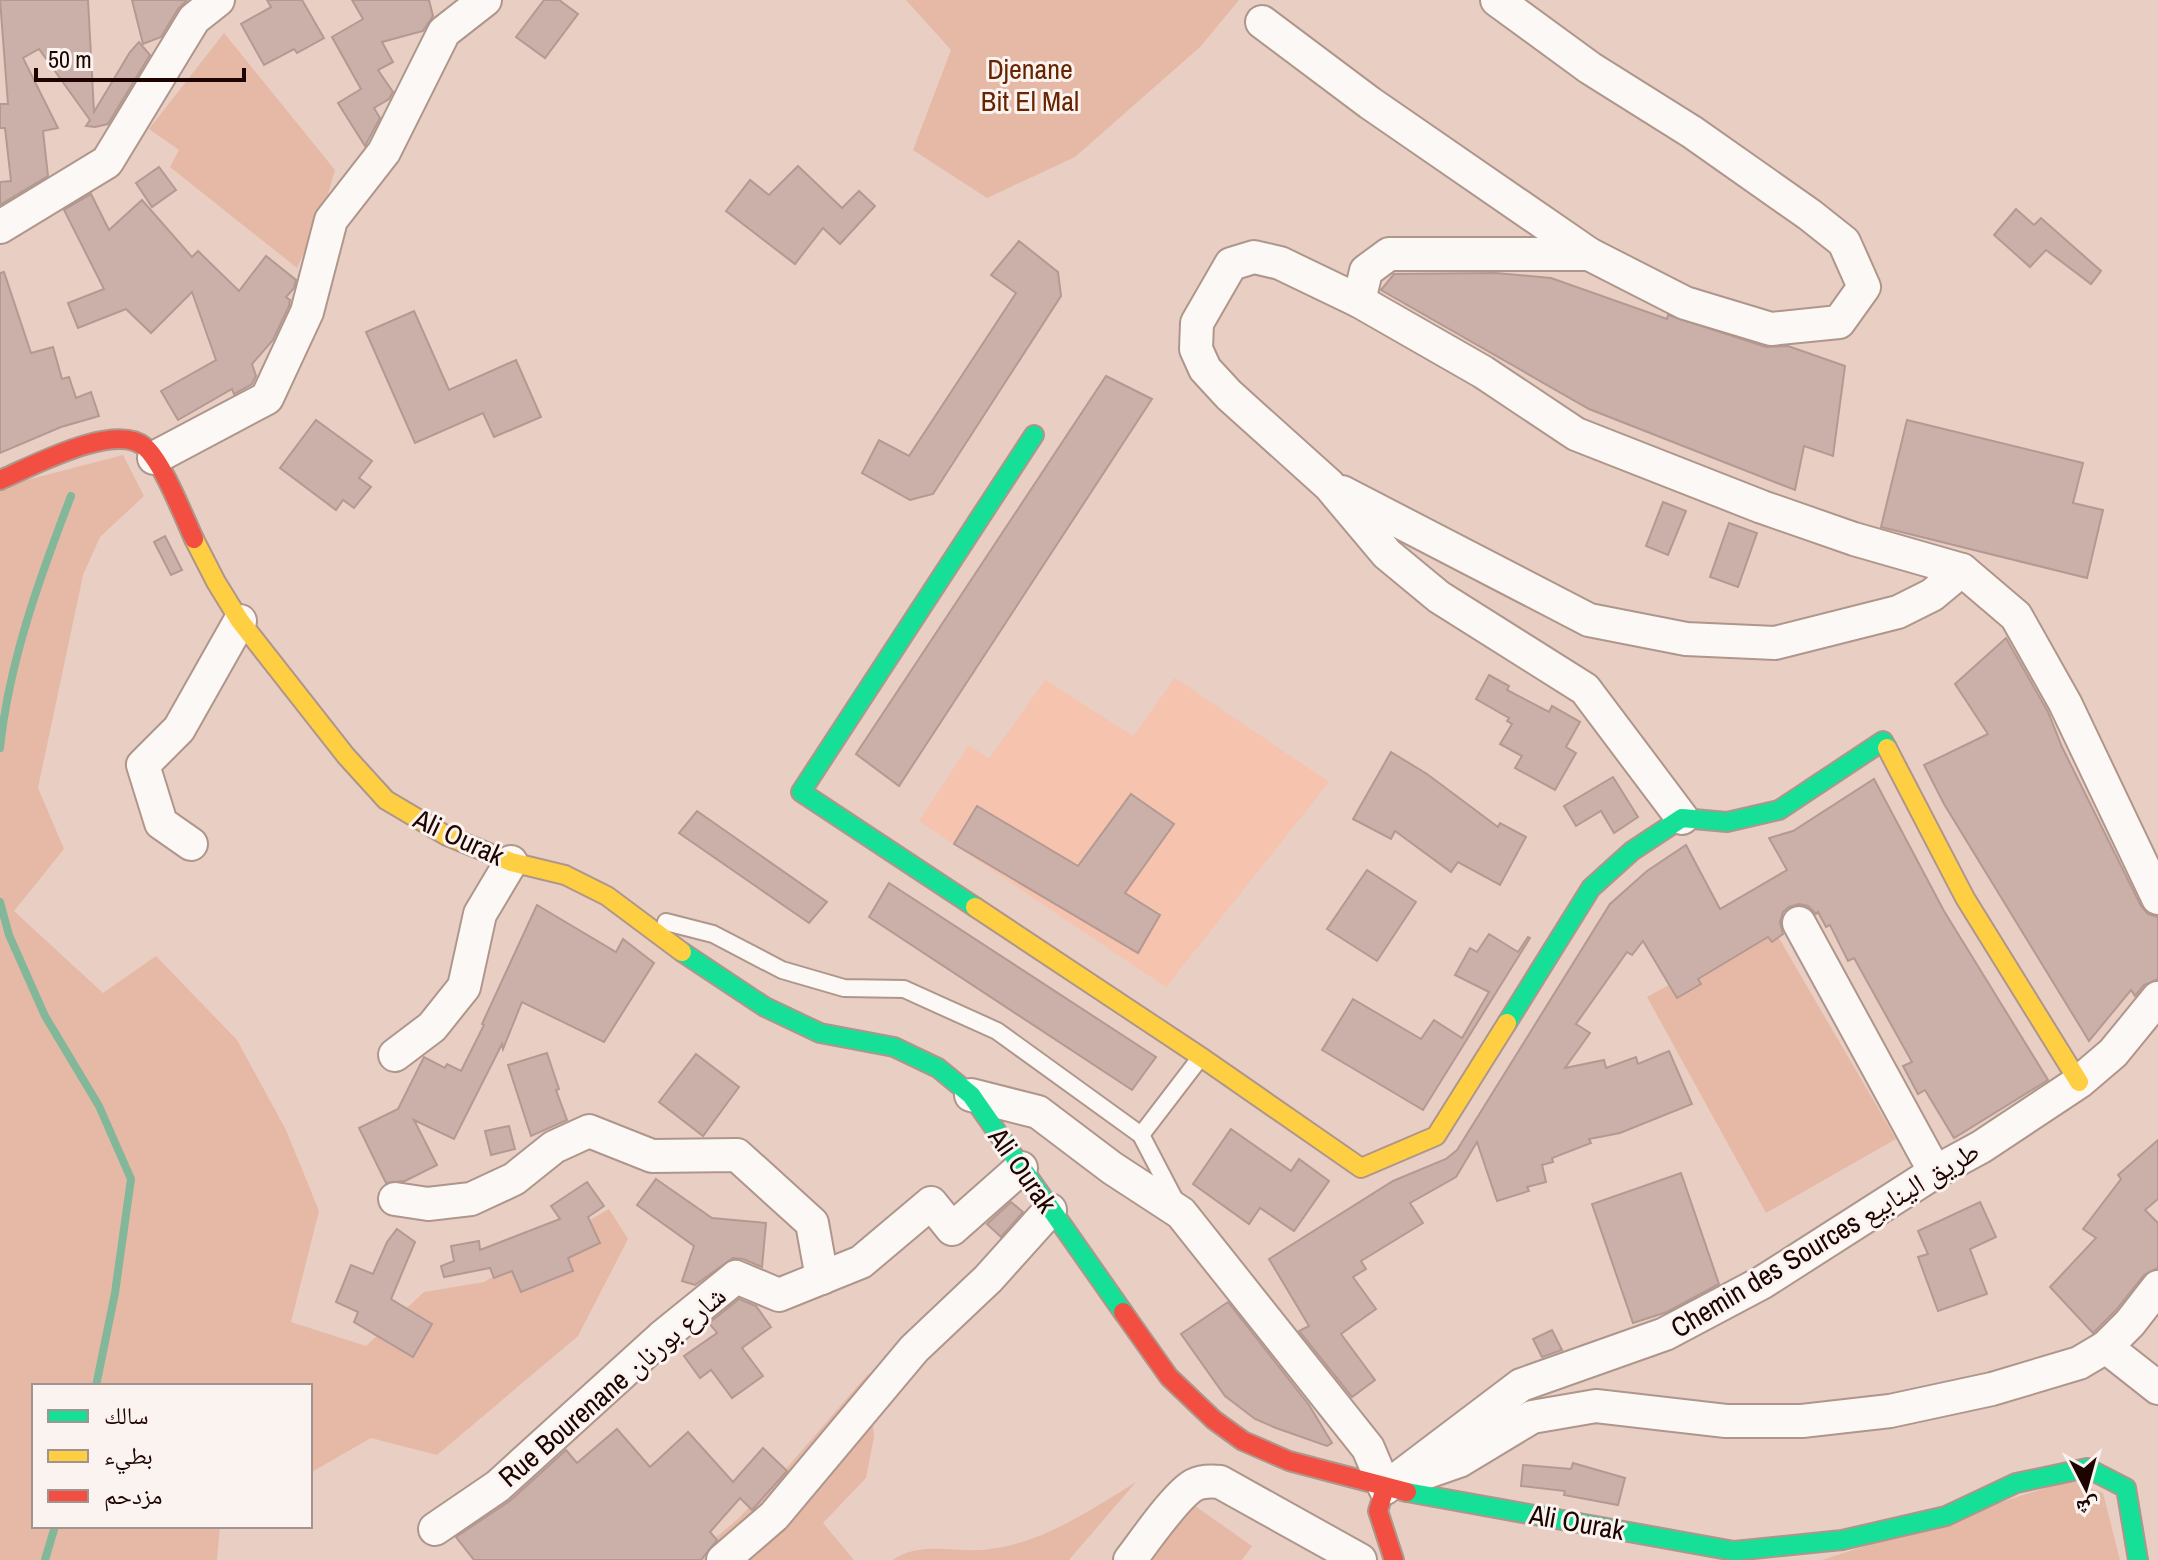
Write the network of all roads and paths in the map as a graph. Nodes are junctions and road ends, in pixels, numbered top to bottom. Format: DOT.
graph roads {
  1 [pos="218,0"];
  2 [pos="485,0"];
  3 [pos="1497,0"];
  4 [pos="1262,22"];
  5 [pos="0,227"];
  6 [pos="1589,254"];
  7 [pos="1359,301"];
  8 [pos="1034,435"];
  9 [pos="154,458"];
  10 [pos="0,480"];
  11 [pos="1329,485"];
  12 [pos="1962,570"];
  13 [pos="240,621"];
  14 [pos="1682,818"];
  15 [pos="191,844"];
  16 [pos="511,862"];
  17 [pos="2158,898"];
  18 [pos="633,914"];
  19 [pos="1799,923"];
  20 [pos="2158,998"];
  21 [pos="395,1055"];
  22 [pos="1201,1057"];
  23 [pos="2079,1082"];
  24 [pos="971,1095"];
  25 [pos="1141,1135"];
  26 [pos="1021,1168"];
  27 [pos="1935,1172"];
  28 [pos="395,1199"];
  29 [pos="1050,1210"];
  30 [pos="1181,1213"];
  31 [pos="822,1278"];
  32 [pos="2158,1287"];
  33 [pos="2106,1347"];
  34 [pos="2158,1388"];
  35 [pos="1385,1488"];
  36 [pos="435,1529"];
  37 [pos="723,1560"];
  38 [pos="1130,1560"];
  39 [pos="1360,1560"];
  40 [pos="1394,1560"];
  41 [pos="2138,1560"];
  1 -- 5 [label="street"];
  2 -- 9 [label="street"];
  3 -- 6 [label="street"];
  4 -- 6 [label="street"];
  6 -- 7 [label="street"];
  7 -- 11 [label="street"];
  7 -- 12 [label="street"];
  8 -- 22 [label="street"];
  9 -- 10 [label="street"];
  9 -- 13 [label="street, Ali Ourak"];
  11 -- 12 [label="street"];
  11 -- 14 [label="street"];
  12 -- 17 [label="street"];
  13 -- 15 [label="street"];
  13 -- 16 [label="street, Ali Ourak"];
  14 -- 22 [label="street"];
  14 -- 23 [label="street"];
  16 -- 18 [label="street, Ali Ourak"];
  16 -- 21 [label="street"];
  18 -- 24 [label="street, Ali Ourak"];
  18 -- 25 [label="lane"];
  19 -- 27 [label="street"];
  20 -- 23 [label="street, Chemin des Sources طريق الينابيع"];
  22 -- 25 [label="lane"];
  23 -- 27 [label="street, Chemin des Sources طريق الينابيع"];
  24 -- 26 [label="street, Ali Ourak"];
  24 -- 30 [label="street"];
  25 -- 30 [label="lane"];
  26 -- 29 [label="street, Ali Ourak"];
  26 -- 31 [label="street, Rue Bourenane شارع بورنان"];
  27 -- 35 [label="street, Chemin des Sources طريق الينابيع"];
  28 -- 31 [label="street"];
  29 -- 35 [label="street, Ali Ourak"];
  29 -- 37 [label="street"];
  30 -- 35 [label="street"];
  31 -- 36 [label="street, Rue Bourenane شارع بورنان"];
  32 -- 33 [label="street"];
  33 -- 34 [label="street"];
  33 -- 35 [label="street"];
  35 -- 40 [label="street"];
  35 -- 41 [label="street, Ali Ourak"];
  38 -- 39 [label="street"];
}
